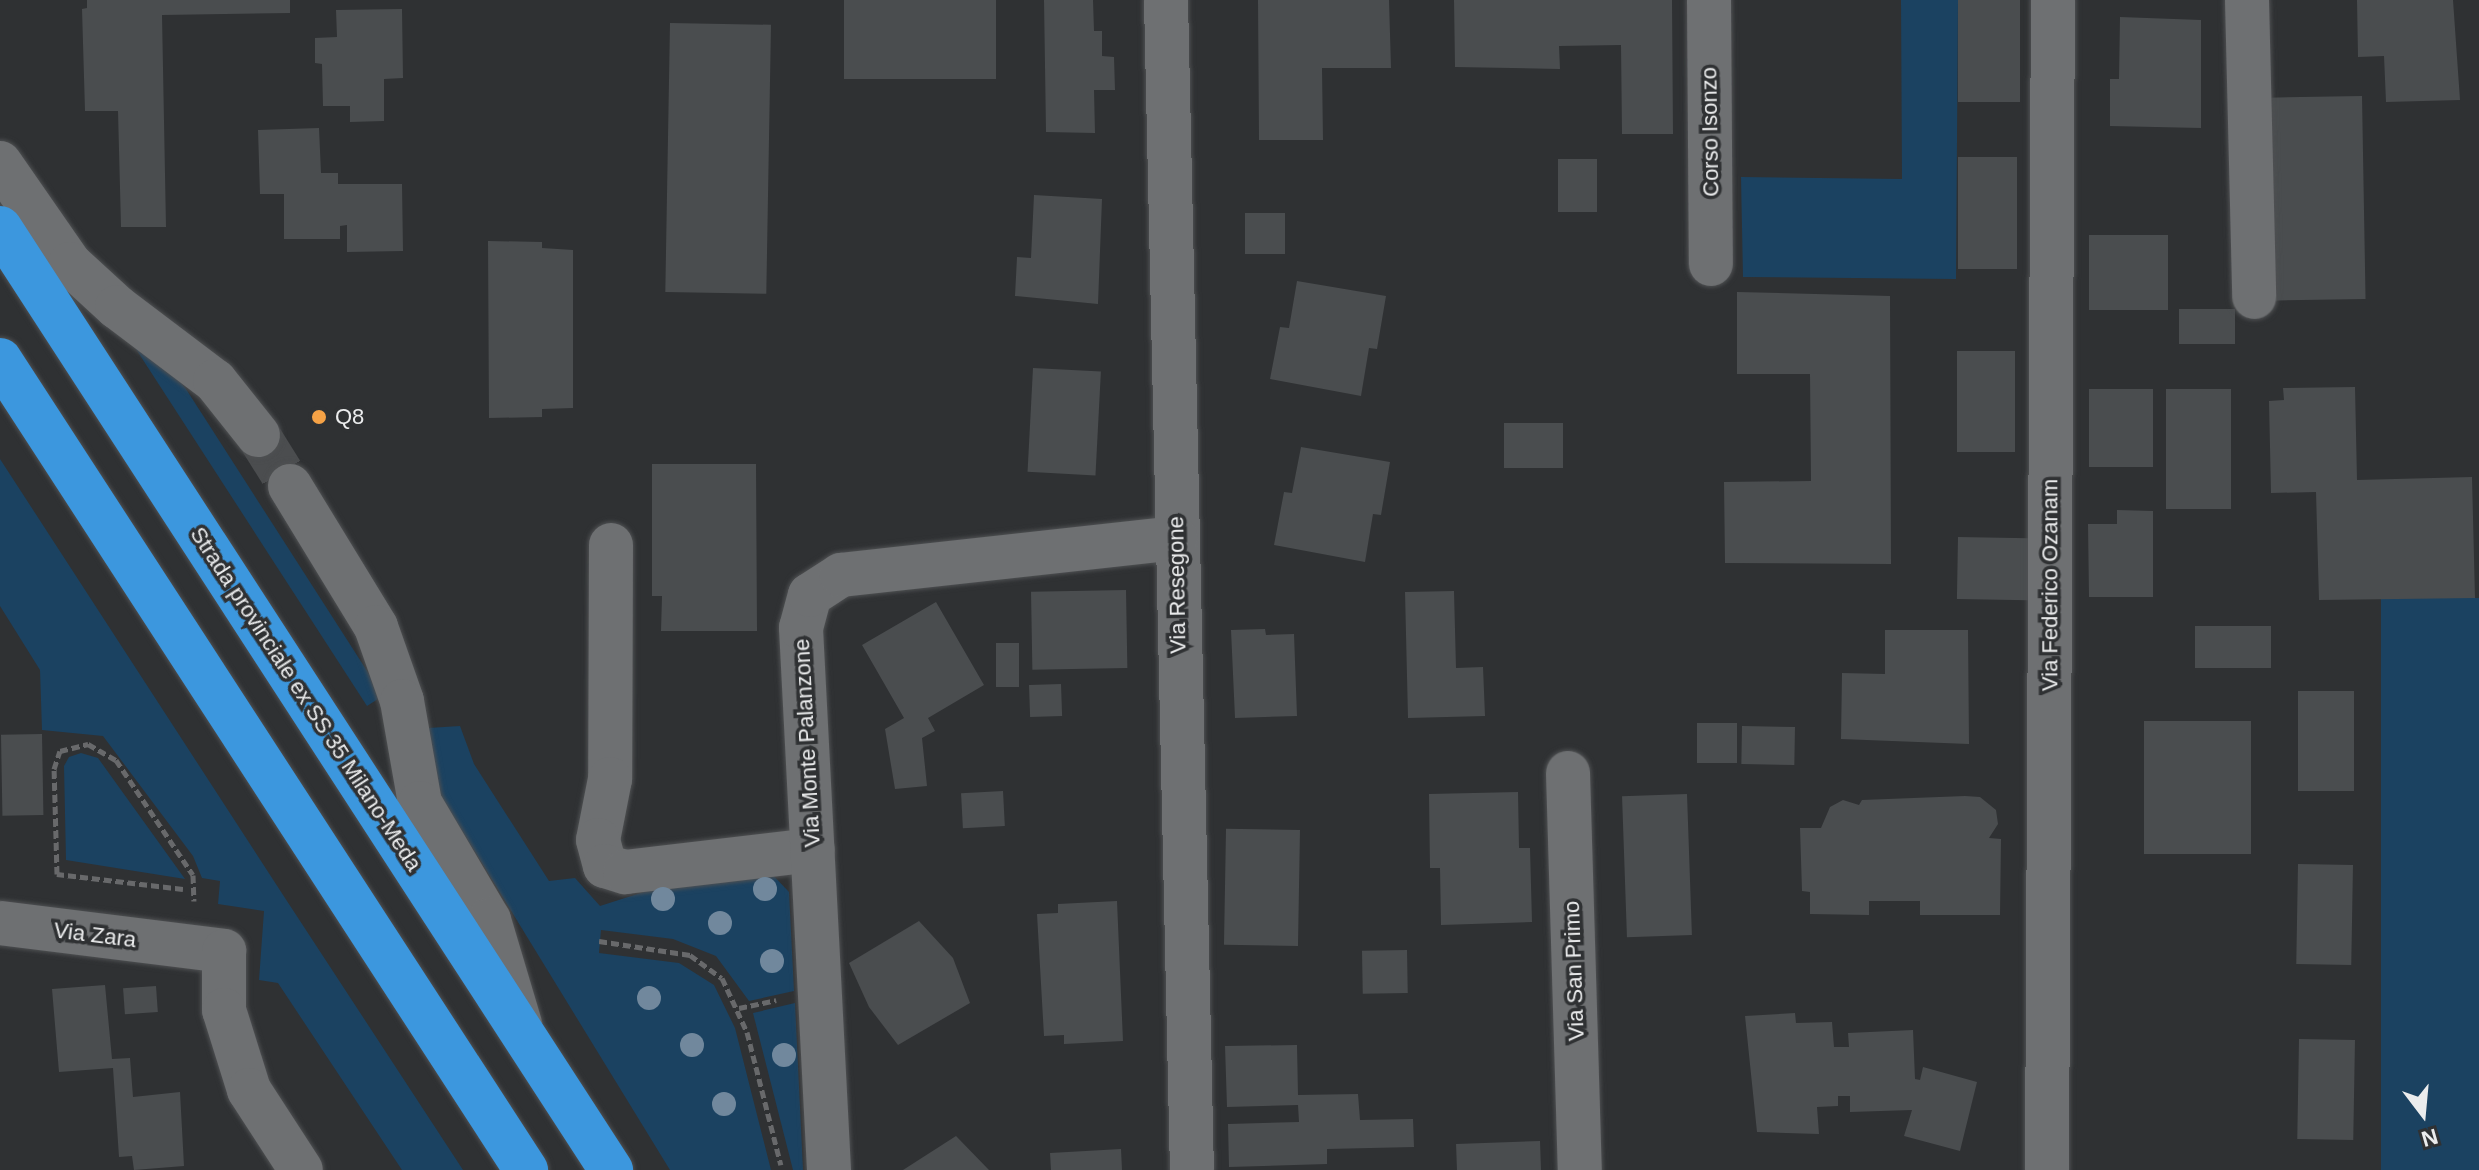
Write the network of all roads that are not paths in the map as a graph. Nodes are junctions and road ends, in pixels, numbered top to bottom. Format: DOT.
graph roads {
  1 [pos="1166,0"];
  2 [pos="1709,0"];
  3 [pos="2053,0"];
  4 [pos="2247,0"];
  5 [pos="0,163"];
  6 [pos="0,228"];
  7 [pos="1711,264"];
  8 [pos="2254,297"];
  9 [pos="0,360"];
  10 [pos="258,435"];
  11 [pos="290,486"];
  12 [pos="1176,538"];
  13 [pos="611,545"];
  14 [pos="1568,773"];
  15 [pos="813,850"];
  16 [pos="0,923"];
  17 [pos="523,1034"];
  18 [pos="301,1170"];
  19 [pos="526,1170"];
  20 [pos="611,1170"];
  21 [pos="829,1170"];
  22 [pos="1192,1170"];
  23 [pos="1580,1170"];
  24 [pos="2047,1170"];
  1 -- 12 [label="street, Via Resegone"];
  2 -- 7 [label="street, Corso Isonzo"];
  3 -- 24 [label="street, Via Federico Ozanam"];
  4 -- 8 [label="street"];
  5 -- 10 [label="street"];
  6 -- 17 [label="highway, Strada provinciale ex SS 35 Milano-Meda"];
  9 -- 19 [label="highway"];
  11 -- 17 [label="street"];
  12 -- 15 [label="street, Via Monte Palanzone"];
  12 -- 22 [label="street, Via Resegone"];
  13 -- 15 [label="street"];
  14 -- 23 [label="street, Via San Primo"];
  15 -- 21 [label="street, Via Monte Palanzone"];
  16 -- 18 [label="street, Via Zara"];
  17 -- 20 [label="highway, Strada provinciale ex SS 35 Milano-Meda"];
}
